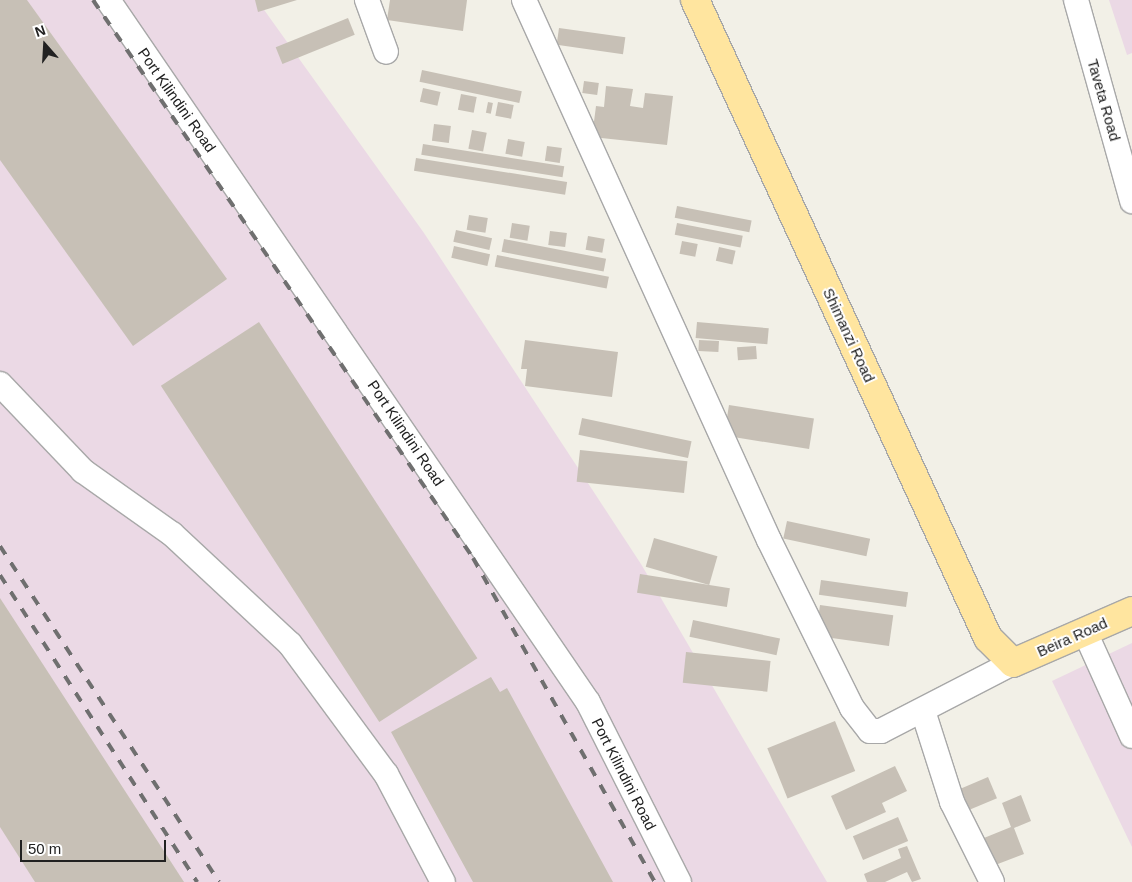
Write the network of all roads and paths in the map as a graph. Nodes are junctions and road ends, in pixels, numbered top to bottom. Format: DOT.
graph roads {
  1 [pos="108,0"];
  2 [pos="367,0"];
  3 [pos="524,0"];
  4 [pos="695,0"];
  5 [pos="1076,0"];
  6 [pos="386,52"];
  7 [pos="1132,200"];
  8 [pos="0,384"];
  9 [pos="1132,611"];
  10 [pos="1084,632"];
  11 [pos="1013,664"];
  12 [pos="923,711"];
  13 [pos="1132,736"];
  14 [pos="443,882"];
  15 [pos="679,882"];
  16 [pos="992,882"];
  1 -- 15 [label="street, Port Kilindini Road"];
  2 -- 6 [label="street"];
  3 -- 12 [label="street"];
  4 -- 11 [label="main road, Shimanzi Road"];
  5 -- 7 [label="street, Taveta Road"];
  8 -- 14 [label="street"];
  9 -- 10 [label="main road, Beira Road"];
  10 -- 11 [label="main road, Beira Road"];
  10 -- 13 [label="street"];
  11 -- 12 [label="street"];
  12 -- 16 [label="street"];
}
